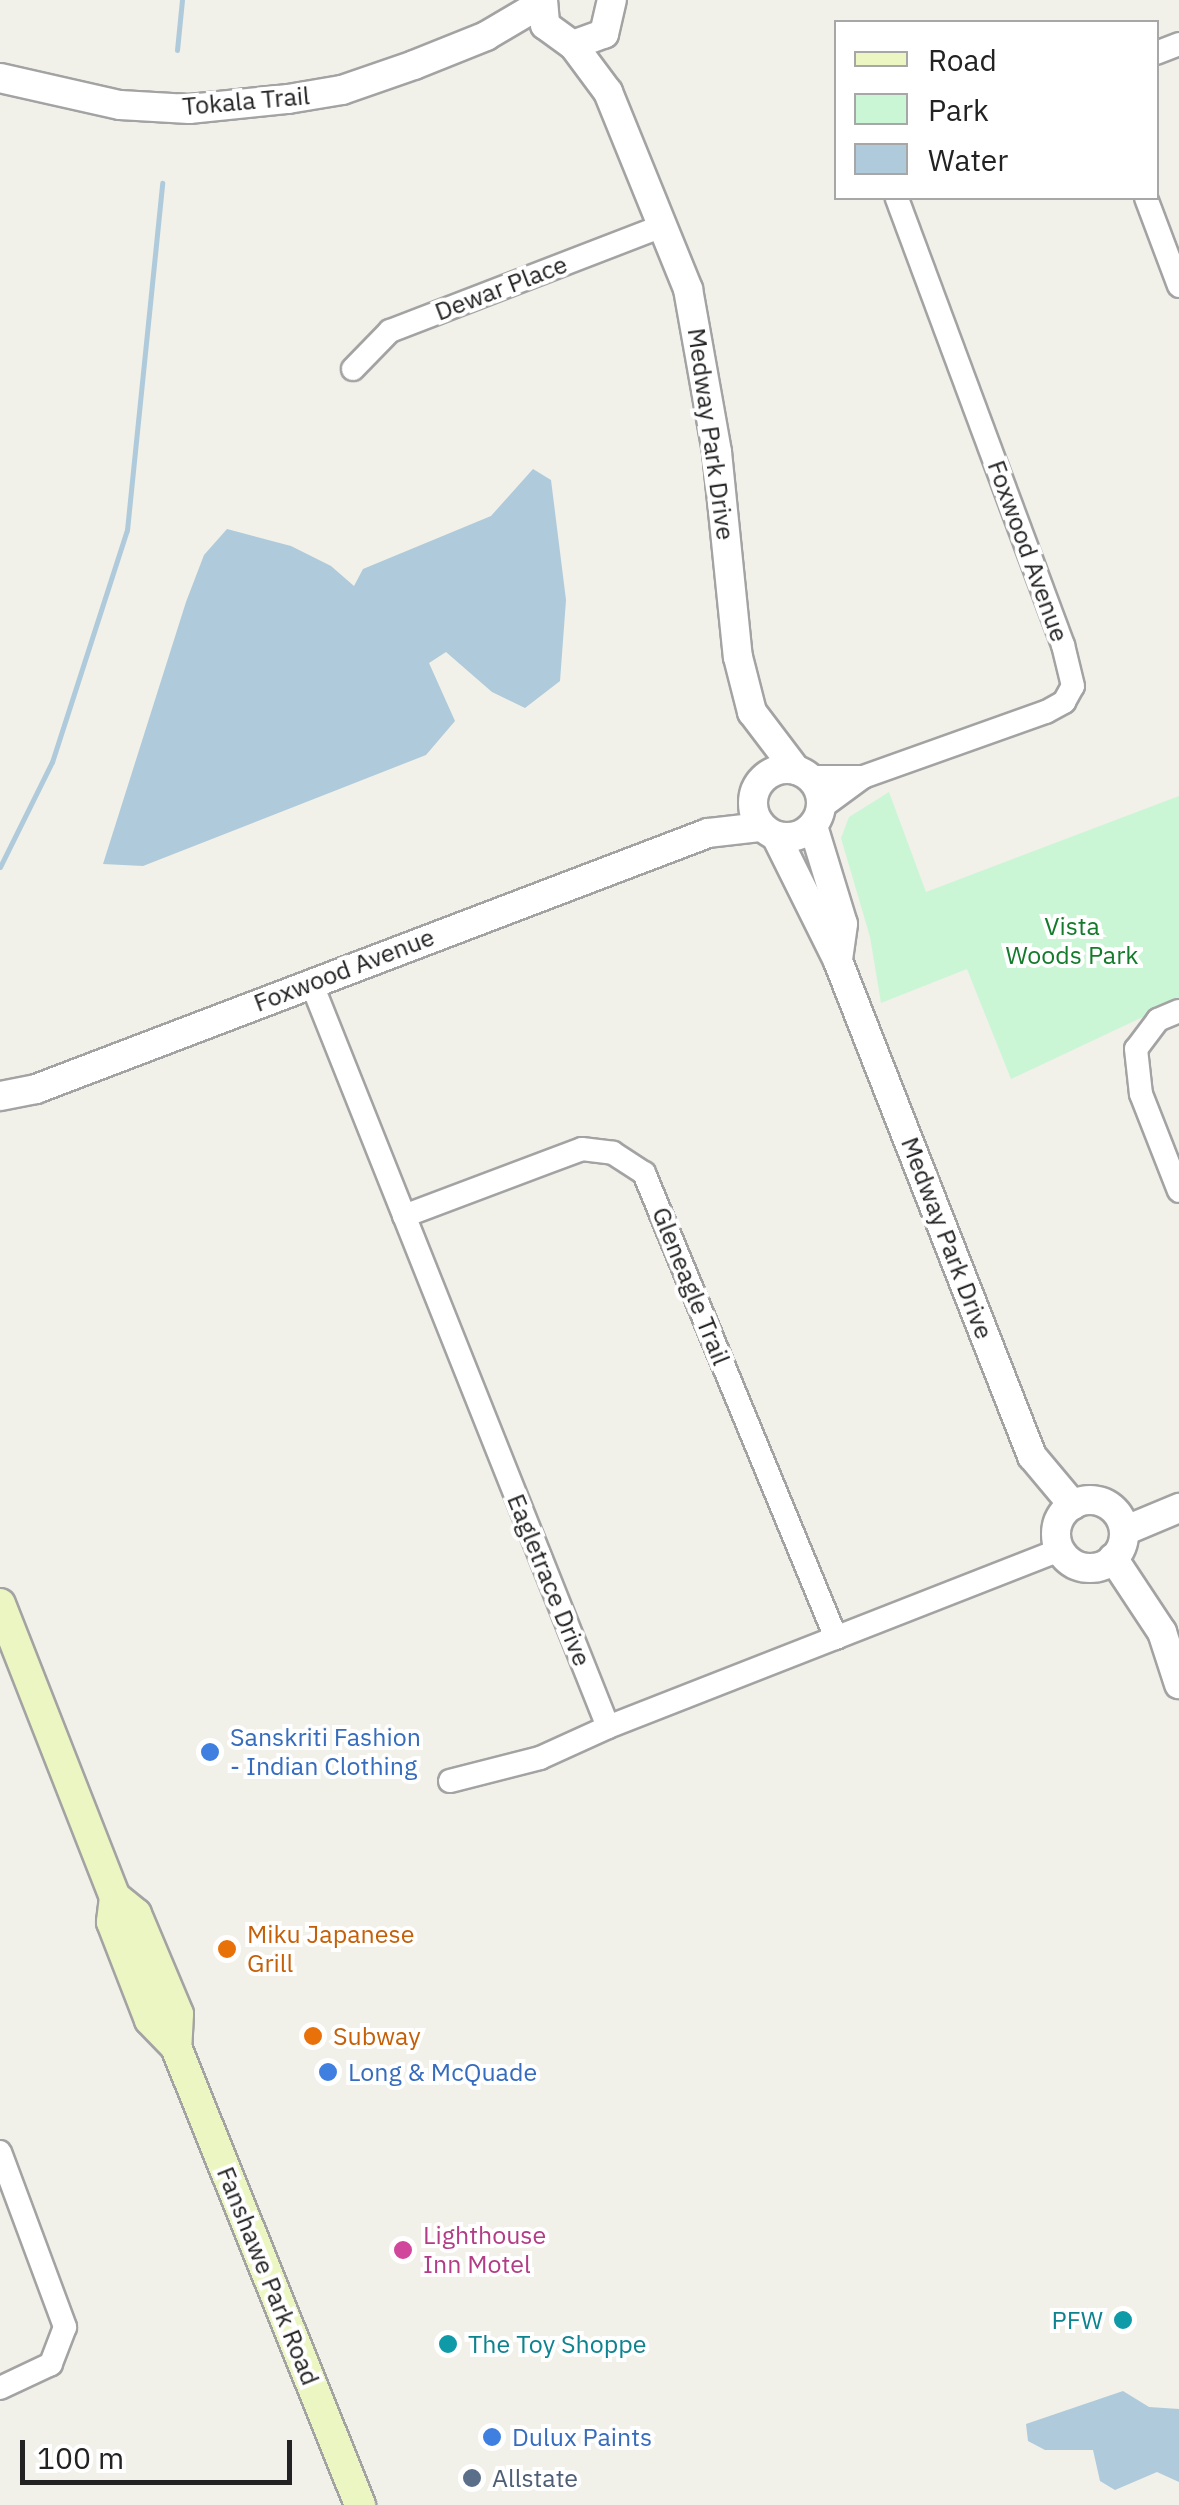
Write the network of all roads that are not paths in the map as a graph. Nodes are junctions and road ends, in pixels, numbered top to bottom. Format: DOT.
graph roads {
  1 [pos="543,2"];
  2 [pos="616,13"];
  3 [pos="486,36"];
  4 [pos="562,39"];
  5 [pos="0,78"];
  6 [pos="608,92"];
  7 [pos="898,200"];
  8 [pos="1147,200"];
  9 [pos="662,226"];
  10 [pos="1179,286"];
  11 [pos="353,368"];
  12 [pos="761,728"];
  13 [pos="802,773"];
  14 [pos="863,777"];
  15 [pos="756,789"];
  16 [pos="817,817"];
  17 [pos="708,832"];
  18 [pos="769,832"];
  19 [pos="838,961"];
  20 [pos="311,982"];
  21 [pos="1179,1011"];
  22 [pos="36,1089"];
  23 [pos="0,1096"];
  24 [pos="0,1113"];
  25 [pos="1179,1192"];
  26 [pos="404,1216"];
  27 [pos="1073,1505"];
  28 [pos="1179,1508"];
  29 [pos="1124,1531"];
  30 [pos="1060,1550"];
  31 [pos="1113,1558"];
  32 [pos="0,1604"];
  33 [pos="836,1638"];
  34 [pos="1179,1684"];
  35 [pos="608,1727"];
  36 [pos="450,1781"];
  37 [pos="0,2152"];
  38 [pos="0,2388"];
  39 [pos="360,2505"];
  1 -- 3 [label="street, Tokala Trail"];
  1 -- 4 [label="street, Medway Park Drive"];
  2 -- 4 [label="street, Tokala Trail"];
  2 -- 6 [label="street, Medway Park Drive"];
  3 -- 4 [label="street, Tokala Trail"];
  3 -- 5 [label="street, Tokala Trail"];
  4 -- 6 [label="street, Medway Park Drive"];
  6 -- 9 [label="street, Medway Park Drive"];
  7 -- 14 [label="street, Foxwood Avenue"];
  8 -- 10 [label="street"];
  9 -- 11 [label="street, Dewar Place"];
  9 -- 12 [label="street, Medway Park Drive"];
  12 -- 13 [label="street, Medway Park Drive"];
  12 -- 15 [label="street, Medway Park Drive"];
  13 -- 14 [label="street, Foxwood Avenue"];
  13 -- 15 [label="street"];
  13 -- 16 [label="street"];
  14 -- 16 [label="street, Foxwood Avenue"];
  15 -- 17 [label="street, Foxwood Avenue"];
  15 -- 18 [label="street"];
  16 -- 18 [label="street"];
  16 -- 19 [label="street, Medway Park Drive"];
  17 -- 18 [label="street, Foxwood Avenue"];
  17 -- 20 [label="street, Foxwood Avenue"];
  18 -- 19 [label="street, Medway Park Drive"];
  19 -- 27 [label="street, Medway Park Drive"];
  20 -- 22 [label="street, Foxwood Avenue"];
  20 -- 26 [label="street, Eagletrace Drive"];
  21 -- 25 [label="street"];
  22 -- 23 [label="street, Foxwood Avenue"];
  22 -- 24 [label="street, Foxwood Avenue"];
  26 -- 33 [label="street, Gleneagle Trail"];
  26 -- 35 [label="street, Eagletrace Drive"];
  27 -- 29 [label="street"];
  27 -- 30 [label="street"];
  28 -- 29 [label="street"];
  29 -- 31 [label="street"];
  30 -- 31 [label="street"];
  30 -- 33 [label="street"];
  31 -- 34 [label="street"];
  32 -- 39 [label="main road, Fanshawe Park Road"];
  33 -- 35 [label="street"];
  35 -- 36 [label="street"];
  37 -- 38 [label="street"];
}
